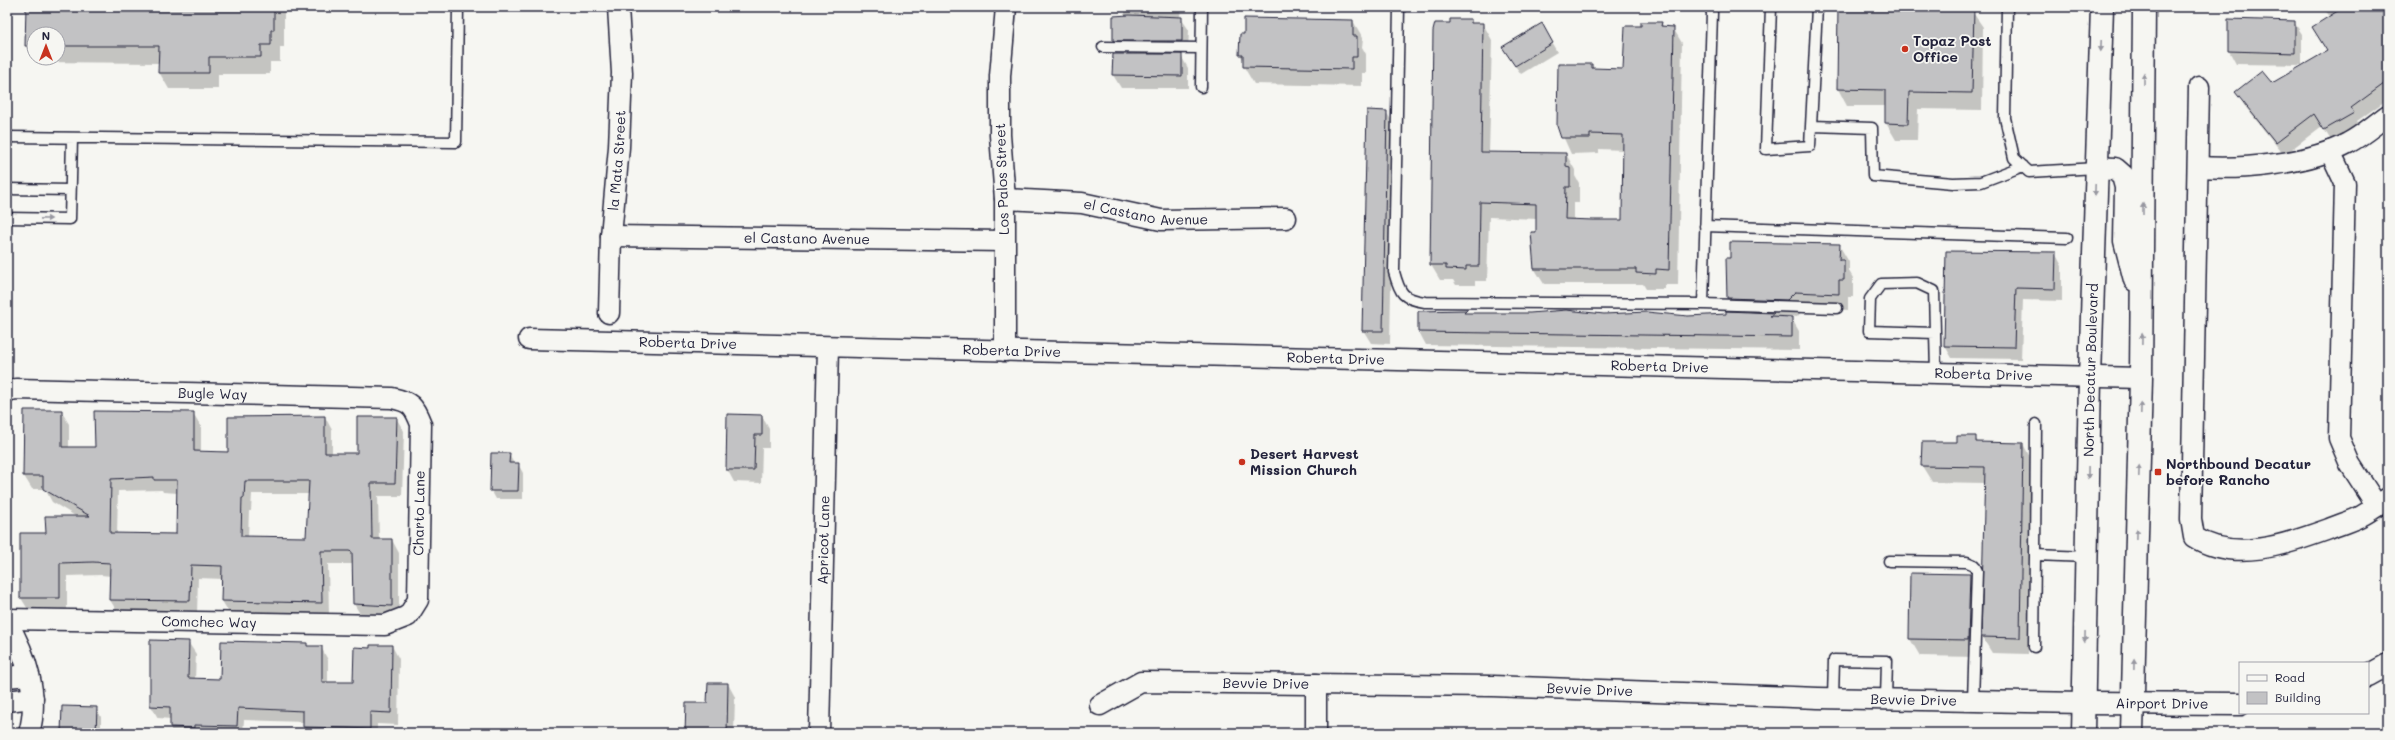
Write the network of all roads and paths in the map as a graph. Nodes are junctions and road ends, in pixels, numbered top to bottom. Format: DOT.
graph roads {
  1 [pos="458,7"];
  2 [pos="618,7"];
  3 [pos="1006,7"];
  4 [pos="1202,7"];
  5 [pos="1399,7"];
  6 [pos="1710,7"];
  7 [pos="1771,7"];
  8 [pos="1816,7"];
  9 [pos="2007,7"];
  10 [pos="2102,7"];
  11 [pos="2144,7"];
  12 [pos="1103,47"];
  13 [pos="1201,48"];
  14 [pos="1201,87"];
  15 [pos="2198,87"];
  16 [pos="2388,115"];
  17 [pos="1813,126"];
  18 [pos="7,137"];
  19 [pos="72,139"];
  20 [pos="2330,151"];
  21 [pos="2022,166"];
  22 [pos="2199,167"];
  23 [pos="2096,168"];
  24 [pos="7,189"];
  25 [pos="70,190"];
  26 [pos="1005,199"];
  27 [pos="7,218"];
  28 [pos="1286,218"];
  29 [pos="1705,226"];
  30 [pos="611,236"];
  31 [pos="2067,238"];
  32 [pos="1004,241"];
  33 [pos="1703,304"];
  34 [pos="1837,308"];
  35 [pos="2142,310"];
  36 [pos="609,313"];
  37 [pos="1935,333"];
  38 [pos="530,339"];
  39 [pos="828,347"];
  40 [pos="1005,351"];
  41 [pos="1936,374"];
  42 [pos="2090,378"];
  43 [pos="2142,378"];
  44 [pos="7,391"];
  45 [pos="415,409"];
  46 [pos="2036,424"];
  47 [pos="2382,502"];
  48 [pos="2035,555"];
  49 [pos="2087,557"];
  50 [pos="1889,561"];
  51 [pos="408,616"];
  52 [pos="7,621"];
  53 [pos="2034,647"];
  54 [pos="2388,665"];
  55 [pos="28,675"];
  56 [pos="2369,675"];
  57 [pos="7,677"];
  58 [pos="1316,684"];
  59 [pos="33,698"];
  60 [pos="1832,698"];
  61 [pos="1886,700"];
  62 [pos="7,701"];
  63 [pos="1973,701"];
  64 [pos="2084,703"];
  65 [pos="2133,703"];
  66 [pos="2239,704"];
  67 [pos="1100,705"];
  68 [pos="29,733"];
  69 [pos="819,733"];
  70 [pos="1316,733"];
  71 [pos="2083,733"];
  72 [pos="2132,733"];
  1 -- 19 [label="lane"];
  2 -- 30 [label="street, la Mata Street"];
  3 -- 26 [label="street, Los Palos Street"];
  4 -- 13 [label="lane"];
  5 -- 33 [label="lane"];
  6 -- 29 [label="lane"];
  7 -- 17 [label="lane"];
  8 -- 17 [label="lane"];
  9 -- 21 [label="lane"];
  10 -- 23 [label="main road, North Decatur Boulevard, one-way"];
  35 -- 11 [label="main road, one-way"];
  12 -- 13 [label="lane"];
  13 -- 14 [label="lane"];
  15 -- 22 [label="street"];
  16 -- 20 [label="street"];
  17 -- 21 [label="lane"];
  18 -- 19 [label="lane"];
  19 -- 25 [label="lane"];
  20 -- 22 [label="street"];
  20 -- 47 [label="street"];
  21 -- 23 [label="lane"];
  22 -- 47 [label="street"];
  23 -- 35 [label="main road"];
  23 -- 42 [label="main road, North Decatur Boulevard, one-way"];
  24 -- 25 [label="lane"];
  27 -- 25 [label="lane, one-way"];
  26 -- 28 [label="street, el Castano Avenue"];
  26 -- 32 [label="street, Los Palos Street"];
  29 -- 31 [label="lane"];
  29 -- 33 [label="lane"];
  30 -- 32 [label="street, el Castano Avenue"];
  30 -- 36 [label="street, la Mata Street"];
  32 -- 40 [label="street, Los Palos Street"];
  33 -- 34 [label="lane"];
  43 -- 35 [label="main road, one-way"];
  37 -- 37 [label="lane"];
  37 -- 41 [label="lane"];
  38 -- 39 [label="street, Roberta Drive"];
  39 -- 40 [label="street, Roberta Drive"];
  39 -- 69 [label="street, Apricot Lane"];
  40 -- 41 [label="street, Roberta Drive"];
  41 -- 42 [label="street, Roberta Drive"];
  42 -- 43 [label="street, Roberta Drive"];
  42 -- 49 [label="main road, North Decatur Boulevard, one-way"];
  65 -- 43 [label="main road, one-way"];
  44 -- 45 [label="street, Bugle Way"];
  45 -- 51 [label="street, Charto Lane"];
  46 -- 48 [label="lane"];
  48 -- 49 [label="lane"];
  48 -- 53 [label="lane"];
  49 -- 64 [label="main road, North Decatur Boulevard, one-way"];
  50 -- 63 [label="lane"];
  51 -- 52 [label="street, Comchec Way"];
  52 -- 55 [label="street"];
  54 -- 56 [label="main road"];
  55 -- 57 [label="street"];
  55 -- 59 [label="street"];
  58 -- 60 [label="street, Bevvie Drive"];
  58 -- 67 [label="street, Bevvie Drive"];
  58 -- 70 [label="street"];
  59 -- 62 [label="street"];
  59 -- 68 [label="street"];
  60 -- 61 [label="street, Bevvie Drive"];
  60 -- 61 [label="lane"];
  61 -- 63 [label="street, Bevvie Drive"];
  63 -- 64 [label="street, Bevvie Drive"];
  64 -- 65 [label="main road, Airport Drive"];
  64 -- 71 [label="main road, North Decatur Boulevard"];
  65 -- 66 [label="main road, Airport Drive"];
  65 -- 72 [label="main road"];
}
